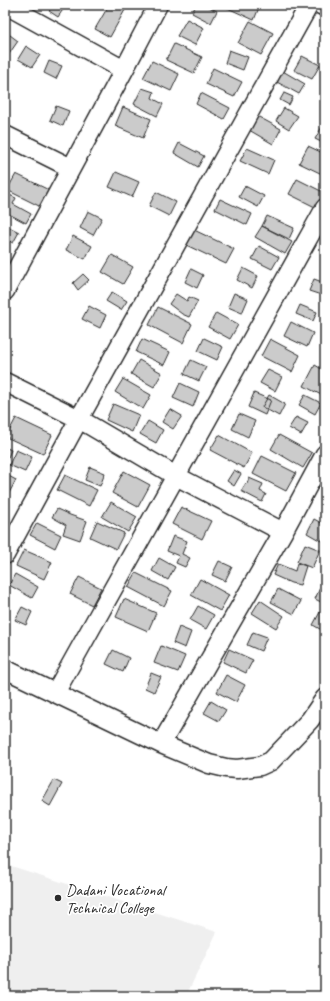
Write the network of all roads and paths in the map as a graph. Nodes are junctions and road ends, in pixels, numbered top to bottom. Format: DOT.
graph roads {
  1 [pos="6,5"];
  2 [pos="158,5"];
  3 [pos="309,5"];
  4 [pos="321,5"];
  5 [pos="325,7"];
  6 [pos="124,70"];
  7 [pos="5,135"];
  8 [pos="71,168"];
  9 [pos="325,208"];
  10 [pos="5,291"];
  11 [pos="5,382"];
  12 [pos="79,419"];
  13 [pos="325,454"];
  14 [pos="176,476"];
  15 [pos="283,532"];
  16 [pos="5,555"];
  17 [pos="5,669"];
  18 [pos="55,693"];
  19 [pos="325,698"];
  20 [pos="161,744"];
  1 -- 6 [label="street"];
  2 -- 6 [label="street"];
  3 -- 12 [label="street"];
  4 -- 5 [label="street"];
  6 -- 8 [label="street"];
  7 -- 8 [label="street"];
  8 -- 10 [label="street"];
  9 -- 14 [label="street"];
  11 -- 12 [label="street"];
  12 -- 14 [label="street"];
  12 -- 16 [label="street"];
  13 -- 15 [label="street"];
  14 -- 15 [label="street"];
  14 -- 18 [label="street"];
  15 -- 20 [label="street"];
  17 -- 18 [label="street"];
  18 -- 20 [label="street"];
  19 -- 20 [label="street"];
}
